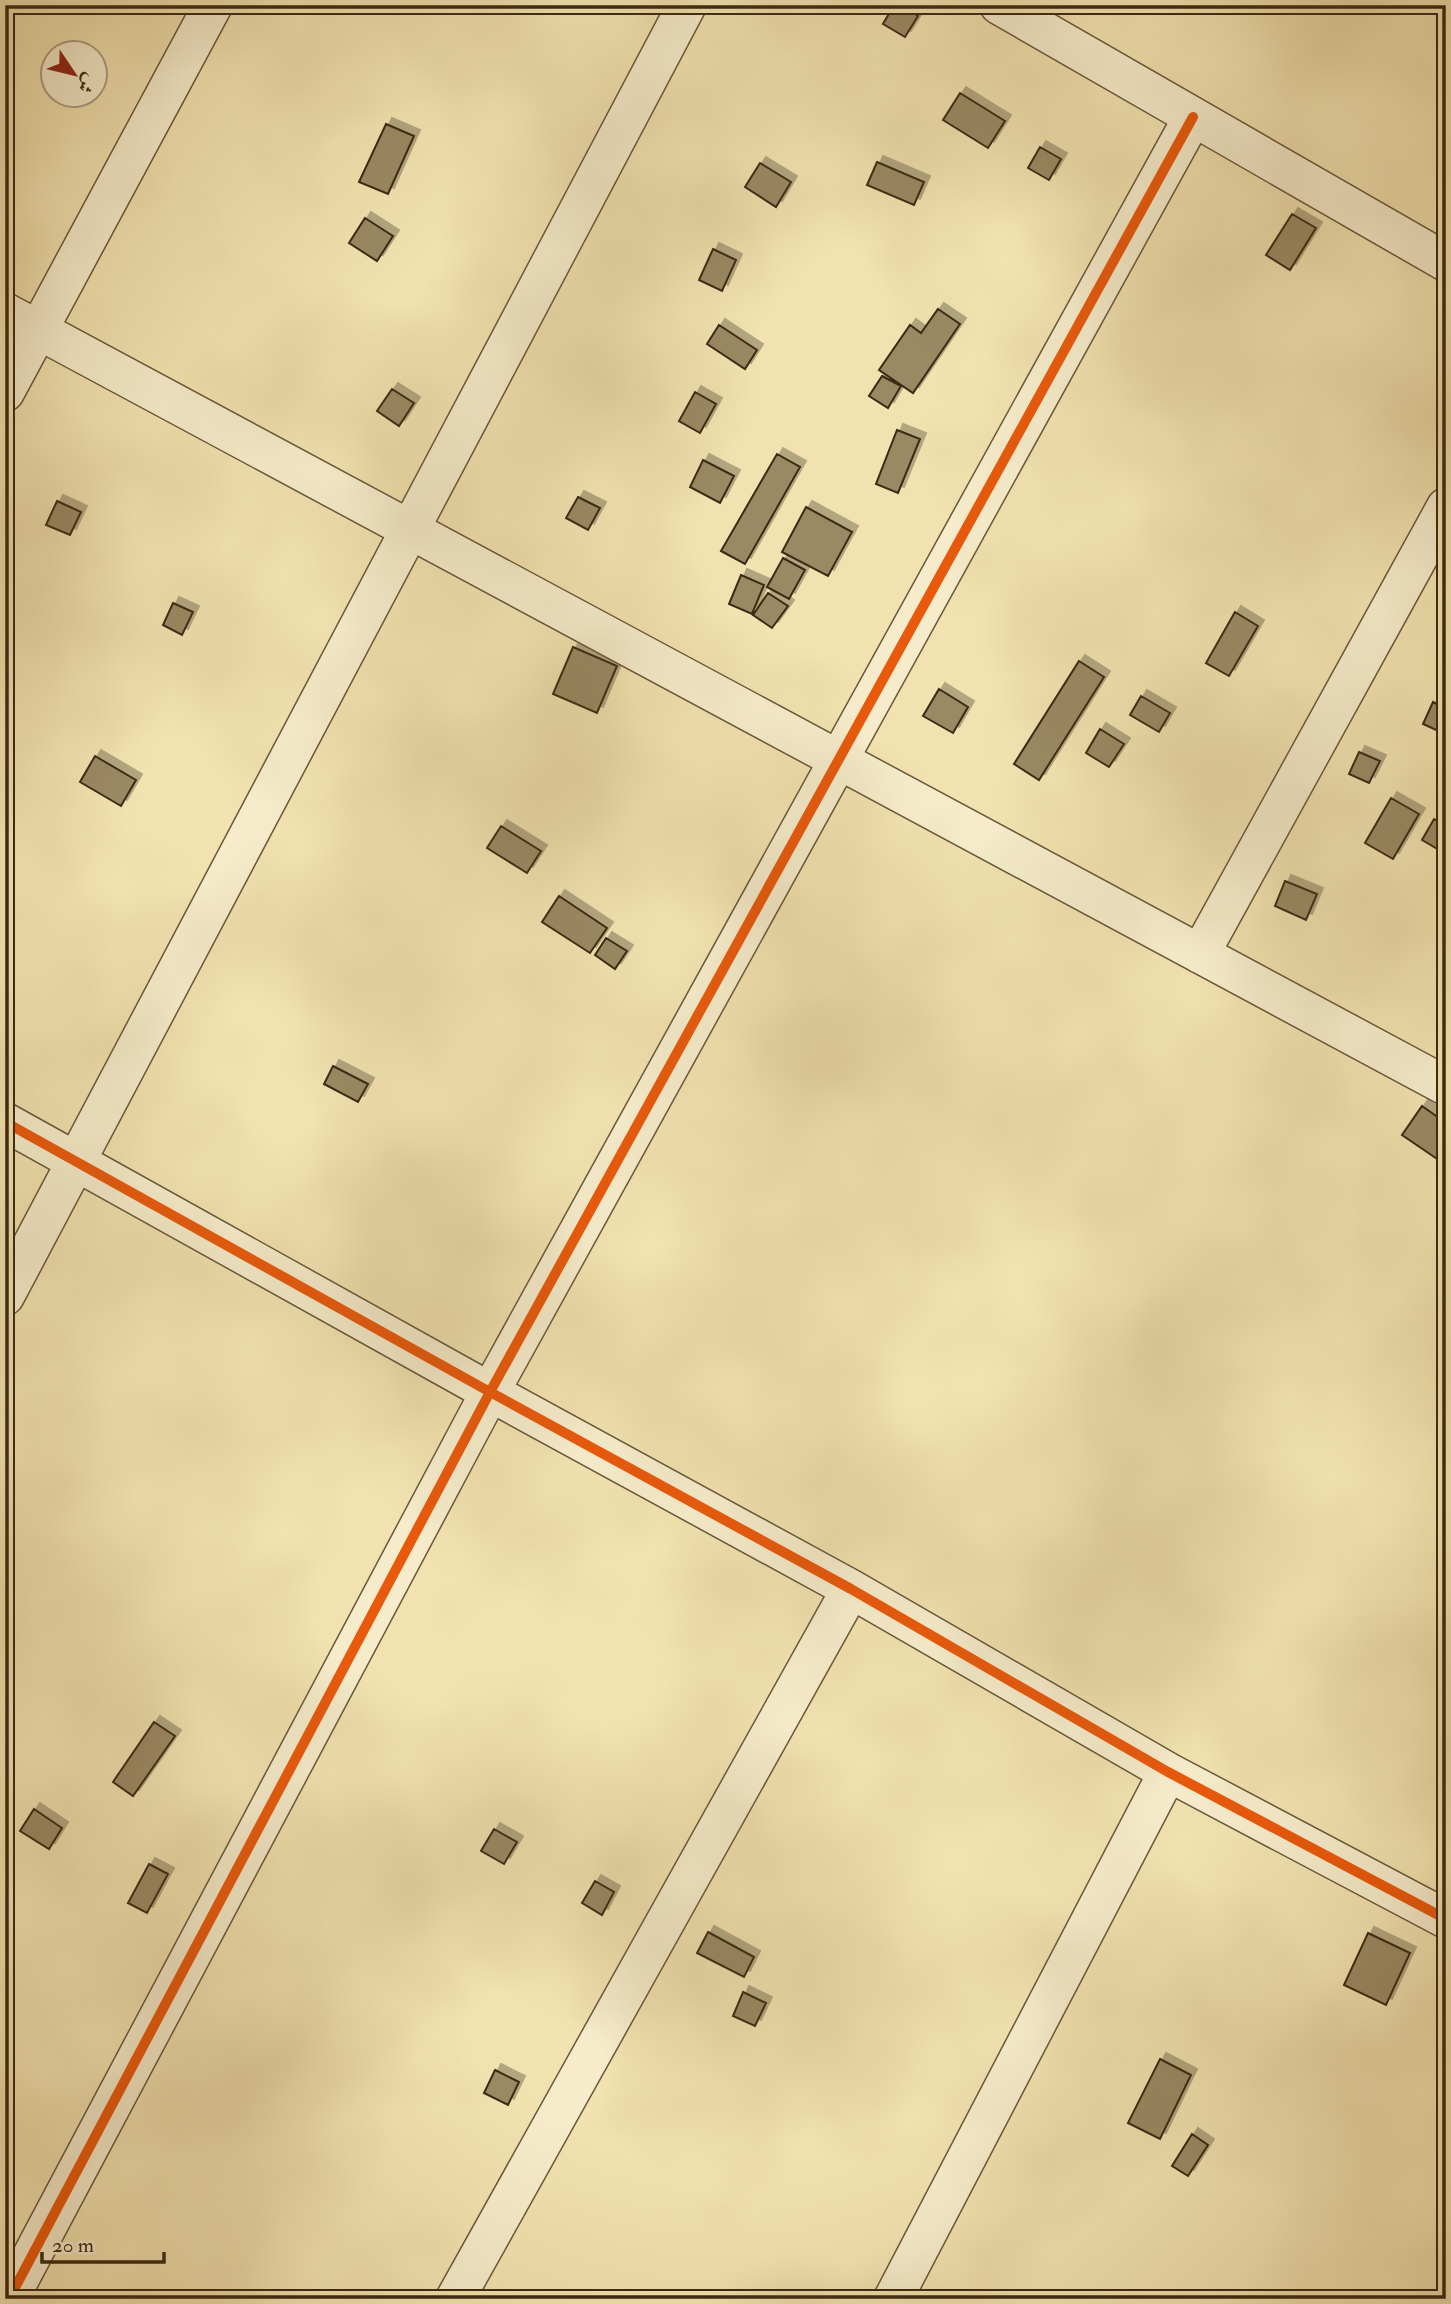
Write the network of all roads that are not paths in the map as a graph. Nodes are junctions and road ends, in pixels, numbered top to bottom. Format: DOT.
graph roads {
  1 [pos="213,5"];
  2 [pos="687,5"];
  3 [pos="999,5"];
  4 [pos="1193,117"];
  5 [pos="1446,262"];
  6 [pos="5,312"];
  7 [pos="38,330"];
  8 [pos="5,391"];
  9 [pos="1446,508"];
  10 [pos="410,530"];
  11 [pos="838,761"];
  12 [pos="1200,954"];
  13 [pos="1446,1086"];
  14 [pos="5,1122"];
  15 [pos="76,1161"];
  16 [pos="5,1296"];
  17 [pos="490,1392"];
  18 [pos="851,1589"];
  19 [pos="1168,1772"];
  20 [pos="1446,1919"];
  21 [pos="9,2299"];
  22 [pos="455,2299"];
  23 [pos="892,2299"];
  1 -- 7 [label="street"];
  2 -- 10 [label="street"];
  3 -- 4 [label="street"];
  4 -- 5 [label="street"];
  4 -- 11 [label="street"];
  6 -- 7 [label="street"];
  7 -- 8 [label="street"];
  7 -- 10 [label="street"];
  9 -- 12 [label="street"];
  10 -- 11 [label="street"];
  10 -- 15 [label="street"];
  11 -- 12 [label="street"];
  11 -- 17 [label="street"];
  12 -- 13 [label="street"];
  14 -- 15 [label="street"];
  15 -- 16 [label="street"];
  15 -- 17 [label="street"];
  17 -- 18 [label="street"];
  17 -- 21 [label="street"];
  18 -- 19 [label="street"];
  18 -- 22 [label="street"];
  19 -- 20 [label="street"];
  19 -- 23 [label="street"];
}
